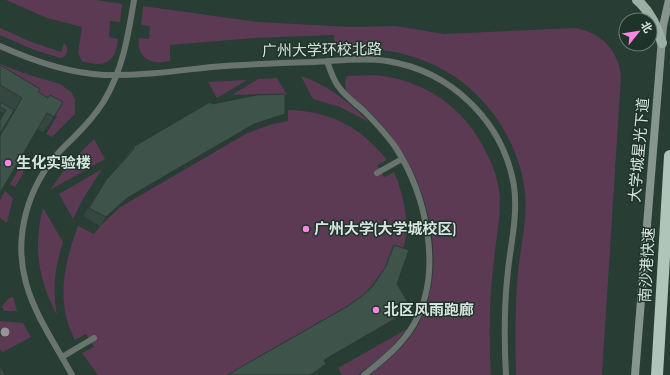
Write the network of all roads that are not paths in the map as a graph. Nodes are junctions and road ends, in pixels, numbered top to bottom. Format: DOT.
graph roads {
  1 [pos="637,0"];
  2 [pos="669,0"];
  3 [pos="133,3"];
  4 [pos="662,43"];
  5 [pos="0,46"];
  6 [pos="327,61"];
  7 [pos="117,75"];
  8 [pos="670,156"];
  9 [pos="402,159"];
  10 [pos="377,173"];
  11 [pos="662,297"];
  12 [pos="94,338"];
  13 [pos="62,356"];
  14 [pos="72,375"];
  15 [pos="364,375"];
  16 [pos="506,375"];
  17 [pos="635,375"];
  18 [pos="654,375"];
  19 [pos="657,375"];
  1 -- 4 [label="main road"];
  2 -- 4 [label="main road, 大学城星光下道"];
  3 -- 7 [label="lane"];
  4 -- 17 [label="main road, 大学城星光下道"];
  5 -- 7 [label="lane, 广州大学环校北路"];
  6 -- 7 [label="lane, 广州大学环校北路"];
  6 -- 9 [label="lane"];
  6 -- 16 [label="lane, 广州大学环校北路"];
  7 -- 13 [label="lane"];
  8 -- 11 [label="highway, 南沙港快速"];
  9 -- 10 [label="lane"];
  9 -- 15 [label="lane"];
  11 -- 18 [label="highway"];
  11 -- 19 [label="highway, 南沙港快速"];
  12 -- 13 [label="lane"];
  13 -- 14 [label="lane"];
}
